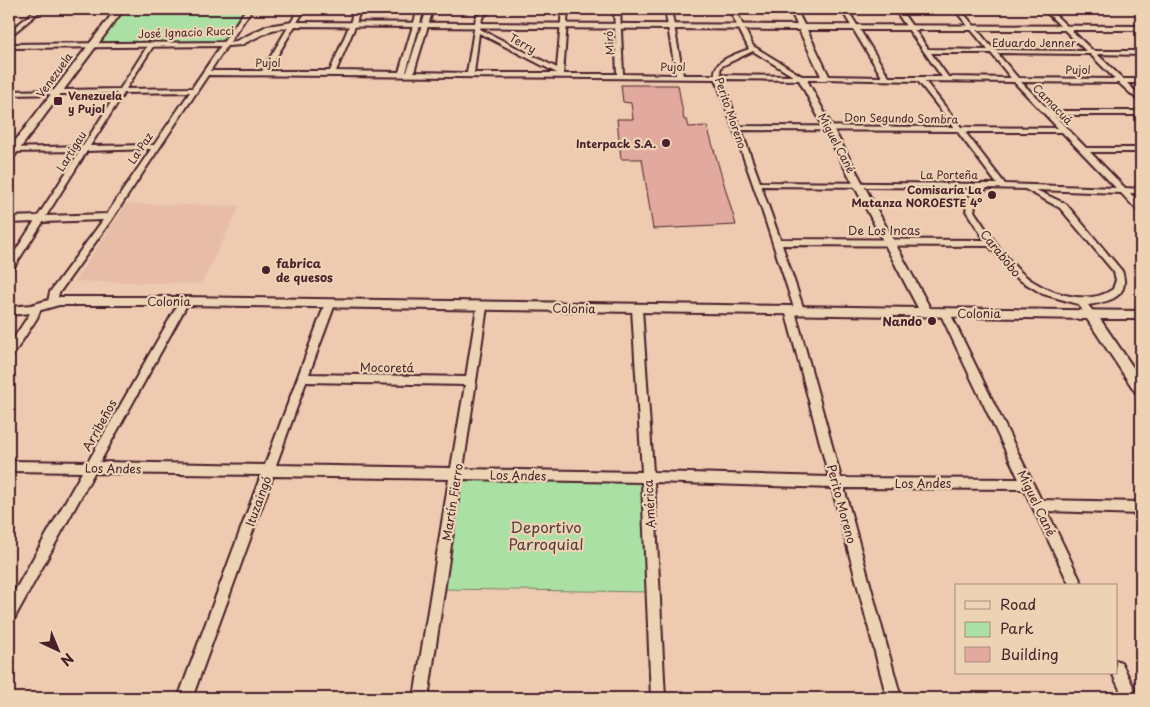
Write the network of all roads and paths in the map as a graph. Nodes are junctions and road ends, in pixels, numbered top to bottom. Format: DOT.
graph roads {
  1 [pos="40,9"];
  2 [pos="120,9"];
  3 [pos="250,9"];
  4 [pos="302,9"];
  5 [pos="357,9"];
  6 [pos="421,9"];
  7 [pos="430,9"];
  8 [pos="488,9"];
  9 [pos="565,9"];
  10 [pos="617,9"];
  11 [pos="668,9"];
  12 [pos="732,9"];
  13 [pos="738,9"];
  14 [pos="794,9"];
  15 [pos="844,9"];
  16 [pos="897,9"];
  17 [pos="957,9"];
  18 [pos="1046,9"];
  19 [pos="293,24"];
  20 [pos="353,24"];
  21 [pos="416,25"];
  22 [pos="425,25"];
  23 [pos="563,26"];
  24 [pos="618,26"];
  25 [pos="672,26"];
  26 [pos="743,27"];
  27 [pos="973,27"];
  28 [pos="1065,27"];
  29 [pos="477,28"];
  30 [pos="802,28"];
  31 [pos="856,28"];
  32 [pos="911,28"];
  33 [pos="1141,28"];
  34 [pos="9,35"];
  35 [pos="225,44"];
  36 [pos="151,45"];
  37 [pos="9,46"];
  38 [pos="91,46"];
  39 [pos="753,49"];
  40 [pos="928,51"];
  41 [pos="993,52"];
  42 [pos="1092,53"];
  43 [pos="1141,53"];
  44 [pos="332,72"];
  45 [pos="206,73"];
  46 [pos="264,73"];
  47 [pos="402,74"];
  48 [pos="410,74"];
  49 [pos="470,74"];
  50 [pos="560,74"];
  51 [pos="620,77"];
  52 [pos="680,77"];
  53 [pos="718,77"];
  54 [pos="802,78"];
  55 [pos="826,78"];
  56 [pos="887,79"];
  57 [pos="920,80"];
  58 [pos="947,80"];
  59 [pos="1016,80"];
  60 [pos="1121,81"];
  61 [pos="1141,81"];
  62 [pos="195,90"];
  63 [pos="122,91"];
  64 [pos="58,92"];
  65 [pos="9,93"];
  66 [pos="1141,100"];
  67 [pos="1048,112"];
  68 [pos="1141,113"];
  69 [pos="737,128"];
  70 [pos="829,128"];
  71 [pos="959,130"];
  72 [pos="1064,130"];
  73 [pos="155,147"];
  74 [pos="86,148"];
  75 [pos="1085,150"];
  76 [pos="1141,150"];
  77 [pos="10,152"];
  78 [pos="756,184"];
  79 [pos="860,185"];
  80 [pos="985,186"];
  81 [pos="1003,186"];
  82 [pos="1024,186"];
  83 [pos="1123,190"];
  84 [pos="1141,191"];
  85 [pos="1141,209"];
  86 [pos="109,217"];
  87 [pos="41,219"];
  88 [pos="9,220"];
  89 [pos="777,242"];
  90 [pos="890,243"];
  91 [pos="991,243"];
  92 [pos="9,268"];
  93 [pos="184,301"];
  94 [pos="53,302"];
  95 [pos="1081,302"];
  96 [pos="330,304"];
  97 [pos="482,307"];
  98 [pos="36,308"];
  99 [pos="637,309"];
  100 [pos="795,310"];
  101 [pos="9,311"];
  102 [pos="926,312"];
  103 [pos="945,313"];
  104 [pos="1090,314"];
  105 [pos="1141,315"];
  106 [pos="9,352"];
  107 [pos="303,378"];
  108 [pos="471,381"];
  109 [pos="1141,389"];
  110 [pos="9,466"];
  111 [pos="91,468"];
  112 [pos="269,470"];
  113 [pos="456,473"];
  114 [pos="648,477"];
  115 [pos="837,483"];
  116 [pos="1028,484"];
  117 [pos="1038,505"];
  118 [pos="1141,508"];
  119 [pos="1076,584"];
  120 [pos="9,614"];
  121 [pos="1118,671"];
  122 [pos="185,698"];
  123 [pos="421,698"];
  124 [pos="658,698"];
  125 [pos="894,698"];
  126 [pos="1132,698"];
  1 -- 34 [label="street"];
  2 -- 38 [label="main road, Venezuela"];
  3 -- 35 [label="street, La Paz"];
  4 -- 19 [label="street"];
  5 -- 20 [label="street"];
  6 -- 21 [label="street"];
  7 -- 22 [label="street"];
  8 -- 29 [label="street"];
  9 -- 23 [label="street"];
  10 -- 24 [label="street, Miró"];
  11 -- 25 [label="street"];
  12 -- 26 [label="street"];
  13 -- 26 [label="street"];
  14 -- 30 [label="street"];
  15 -- 31 [label="street"];
  16 -- 32 [label="street"];
  17 -- 27 [label="street, Camacuá"];
  18 -- 28 [label="street"];
  19 -- 20 [label="street, José Ignacio Rucci"];
  19 -- 35 [label="street, José Ignacio Rucci"];
  19 -- 46 [label="street"];
  20 -- 21 [label="street, José Ignacio Rucci"];
  20 -- 44 [label="street"];
  21 -- 22 [label="street, José Ignacio Rucci"];
  21 -- 47 [label="street"];
  22 -- 29 [label="street, José Ignacio Rucci"];
  22 -- 48 [label="street"];
  23 -- 24 [label="street, José Ignacio Rucci"];
  23 -- 29 [label="street, José Ignacio Rucci"];
  23 -- 50 [label="street"];
  24 -- 25 [label="street, José Ignacio Rucci"];
  24 -- 51 [label="street, Miró"];
  25 -- 26 [label="street, José Ignacio Rucci"];
  25 -- 52 [label="street"];
  26 -- 30 [label="street, José Ignacio Rucci"];
  26 -- 39 [label="street"];
  27 -- 28 [label="street, José Ignacio Rucci"];
  27 -- 32 [label="street, José Ignacio Rucci"];
  27 -- 41 [label="street, Camacuá"];
  28 -- 33 [label="street, José Ignacio Rucci"];
  28 -- 42 [label="street"];
  29 -- 49 [label="street"];
  29 -- 50 [label="street, Terry"];
  30 -- 31 [label="street, José Ignacio Rucci"];
  30 -- 55 [label="street"];
  31 -- 32 [label="street, José Ignacio Rucci"];
  31 -- 56 [label="street"];
  32 -- 40 [label="street"];
  35 -- 36 [label="street, José Ignacio Rucci"];
  35 -- 45 [label="street, La Paz"];
  36 -- 38 [label="street, José Ignacio Rucci"];
  36 -- 63 [label="street, Lartigau"];
  37 -- 38 [label="street, José Ignacio Rucci"];
  38 -- 64 [label="main road, Venezuela"];
  39 -- 53 [label="street, Perito Moreno"];
  39 -- 54 [label="street"];
  40 -- 41 [label="street, Eduardo Jenner"];
  40 -- 58 [label="street"];
  41 -- 42 [label="street, Eduardo Jenner"];
  41 -- 59 [label="street, Camacuá"];
  42 -- 43 [label="street, Eduardo Jenner"];
  42 -- 60 [label="street"];
  44 -- 46 [label="street, Pujol"];
  44 -- 47 [label="street, Pujol"];
  45 -- 46 [label="street, Pujol"];
  45 -- 62 [label="street, La Paz"];
  47 -- 48 [label="street, Pujol"];
  48 -- 49 [label="street, Pujol"];
  49 -- 50 [label="street, Pujol"];
  50 -- 51 [label="street, Pujol"];
  51 -- 52 [label="street, Pujol"];
  52 -- 53 [label="street, Pujol"];
  53 -- 54 [label="street, Pujol"];
  53 -- 69 [label="street, Perito Moreno"];
  54 -- 55 [label="street, Pujol"];
  54 -- 70 [label="street, Miguel Cané"];
  55 -- 56 [label="street, Pujol"];
  56 -- 57 [label="street, Pujol"];
  57 -- 58 [label="street, Pujol"];
  57 -- 71 [label="street"];
  58 -- 59 [label="street, Pujol"];
  59 -- 60 [label="street, Pujol"];
  59 -- 67 [label="street, Camacuá"];
  60 -- 61 [label="street, Pujol"];
  60 -- 66 [label="street"];
  62 -- 63 [label="street"];
  62 -- 73 [label="street, La Paz"];
  63 -- 64 [label="street"];
  63 -- 74 [label="street, Lartigau"];
  64 -- 65 [label="street"];
  64 -- 77 [label="main road, Venezuela"];
  67 -- 68 [label="street"];
  67 -- 72 [label="street, Camacuá"];
  69 -- 70 [label="street, Don Segundo Sombra"];
  69 -- 78 [label="street, Perito Moreno"];
  70 -- 71 [label="street, Don Segundo Sombra"];
  70 -- 79 [label="street, Miguel Cané"];
  71 -- 72 [label="street, Don Segundo Sombra"];
  71 -- 81 [label="street"];
  72 -- 75 [label="street, Camacuá"];
  73 -- 74 [label="street"];
  73 -- 86 [label="street, La Paz"];
  74 -- 77 [label="street"];
  74 -- 87 [label="street, Lartigau"];
  75 -- 76 [label="street"];
  75 -- 83 [label="street, Camacuá"];
  78 -- 79 [label="street, La Porteña"];
  78 -- 89 [label="street, Perito Moreno"];
  79 -- 80 [label="street, La Porteña"];
  79 -- 90 [label="street, Miguel Cané"];
  80 -- 81 [label="street, La Porteña"];
  80 -- 91 [label="street, Carabobo"];
  81 -- 82 [label="street, La Porteña"];
  82 -- 83 [label="street, La Porteña"];
  82 -- 95 [label="street"];
  83 -- 84 [label="street, La Porteña"];
  83 -- 85 [label="street, Camacuá"];
  86 -- 87 [label="street"];
  86 -- 94 [label="street, La Paz"];
  87 -- 88 [label="street"];
  87 -- 92 [label="street, Lartigau"];
  89 -- 90 [label="street, De Los Incas"];
  89 -- 100 [label="street, Perito Moreno"];
  90 -- 91 [label="street, De Los Incas"];
  90 -- 102 [label="street, Miguel Cané"];
  91 -- 95 [label="street, Carabobo"];
  93 -- 94 [label="street, Colonia"];
  93 -- 96 [label="street, Colonia"];
  93 -- 111 [label="street, Arribeños"];
  94 -- 98 [label="street, Colonia"];
  95 -- 104 [label="street"];
  96 -- 97 [label="street, Colonia"];
  96 -- 107 [label="street, Ituzaingó"];
  97 -- 99 [label="street, Colonia"];
  97 -- 108 [label="street, Martín Fierro"];
  98 -- 101 [label="street, Colonia"];
  98 -- 106 [label="street"];
  99 -- 100 [label="street, Colonia"];
  99 -- 114 [label="street, América"];
  100 -- 102 [label="street, Colonia"];
  100 -- 115 [label="street, Perito Moreno"];
  102 -- 103 [label="street, Colonia"];
  103 -- 104 [label="street, Colonia"];
  103 -- 116 [label="street, Miguel Cané"];
  104 -- 105 [label="street, Colonia"];
  104 -- 109 [label="street"];
  107 -- 108 [label="street, Mocoretá"];
  107 -- 112 [label="street, Ituzaingó"];
  108 -- 113 [label="street, Martín Fierro"];
  110 -- 111 [label="street, Los Andes"];
  111 -- 112 [label="street, Los Andes"];
  111 -- 120 [label="street, Arribeños"];
  112 -- 113 [label="street, Los Andes"];
  112 -- 122 [label="street, Ituzaingó"];
  113 -- 114 [label="street, Los Andes"];
  113 -- 123 [label="street, Martín Fierro"];
  114 -- 115 [label="street, Los Andes"];
  114 -- 124 [label="street, América"];
  115 -- 116 [label="street, Los Andes"];
  115 -- 125 [label="street, Perito Moreno"];
  116 -- 117 [label="street, Miguel Cané"];
  117 -- 118 [label="street"];
  117 -- 119 [label="street, Miguel Cané"];
  121 -- 126 [label="street"];
}
